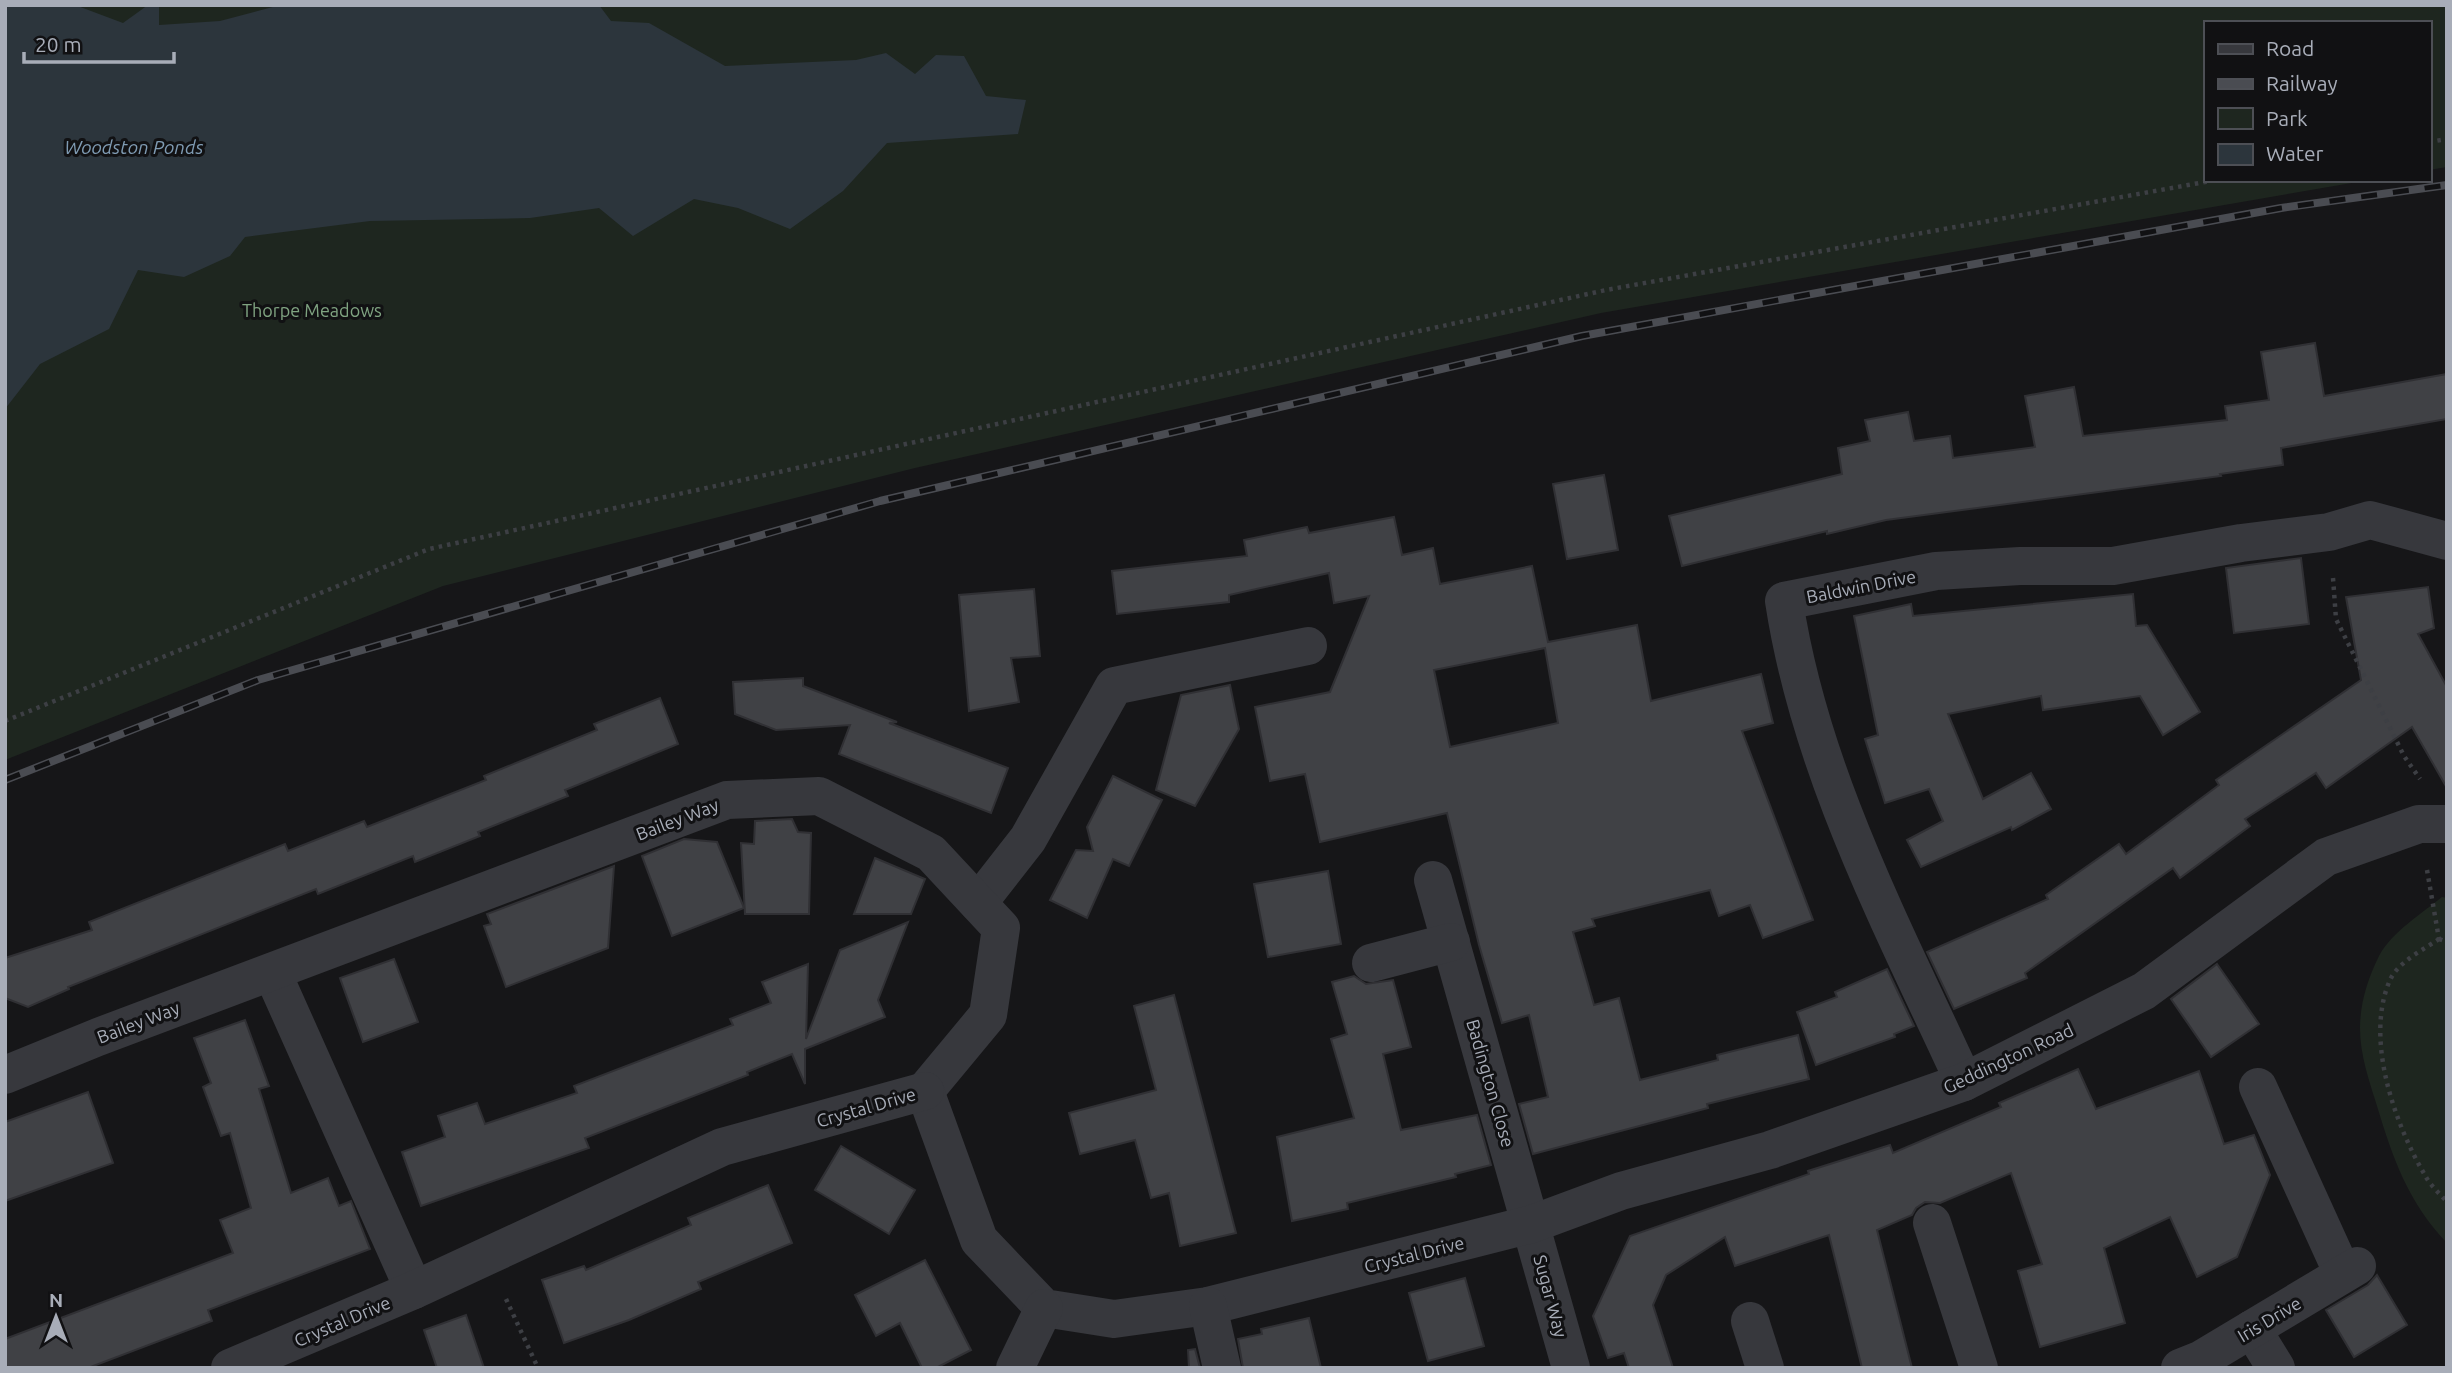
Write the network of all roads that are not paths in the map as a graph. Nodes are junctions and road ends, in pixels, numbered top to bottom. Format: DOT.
graph roads {
  1 [pos="2447,541"];
  2 [pos="1308,646"];
  3 [pos="2434,824"];
  4 [pos="1433,880"];
  5 [pos="978,903"];
  6 [pos="1451,942"];
  7 [pos="1371,963"];
  8 [pos="272,972"];
  9 [pos="5,1075"];
  10 [pos="1964,1082"];
  11 [pos="2258,1087"];
  12 [pos="925,1091"];
  13 [pos="1933,1223"];
  14 [pos="1532,1224"];
  15 [pos="414,1290"];
  16 [pos="1208,1306"];
  17 [pos="1044,1308"];
  18 [pos="1750,1321"];
  19 [pos="2252,1329"];
  20 [pos="230,1368"];
  21 [pos="1015,1368"];
  22 [pos="1222,1368"];
  23 [pos="1571,1368"];
  24 [pos="1765,1368"];
  25 [pos="1979,1368"];
  26 [pos="2180,1368"];
  27 [pos="2276,1368"];
  1 -- 10 [label="street, Baldwin Drive"];
  2 -- 5 [label="street"];
  3 -- 10 [label="street, Geddington Road"];
  4 -- 6 [label="street, Badington Close"];
  5 -- 8 [label="street, Bailey Way"];
  5 -- 12 [label="street, Bailey Way"];
  6 -- 7 [label="street"];
  6 -- 14 [label="street, Badington Close"];
  8 -- 9 [label="street, Bailey Way"];
  8 -- 15 [label="street"];
  10 -- 14 [label="street, Geddington Road"];
  11 -- 19 [label="street, Iris Drive"];
  12 -- 15 [label="street, Crystal Drive"];
  12 -- 17 [label="street, Crystal Drive"];
  13 -- 25 [label="street"];
  14 -- 16 [label="street, Crystal Drive"];
  14 -- 23 [label="street, Sugar Way"];
  15 -- 20 [label="street, Crystal Drive"];
  16 -- 17 [label="street, Crystal Drive"];
  16 -- 22 [label="street"];
  17 -- 21 [label="street"];
  18 -- 24 [label="street"];
  19 -- 26 [label="street, Iris Drive"];
  19 -- 27 [label="street"];
}
